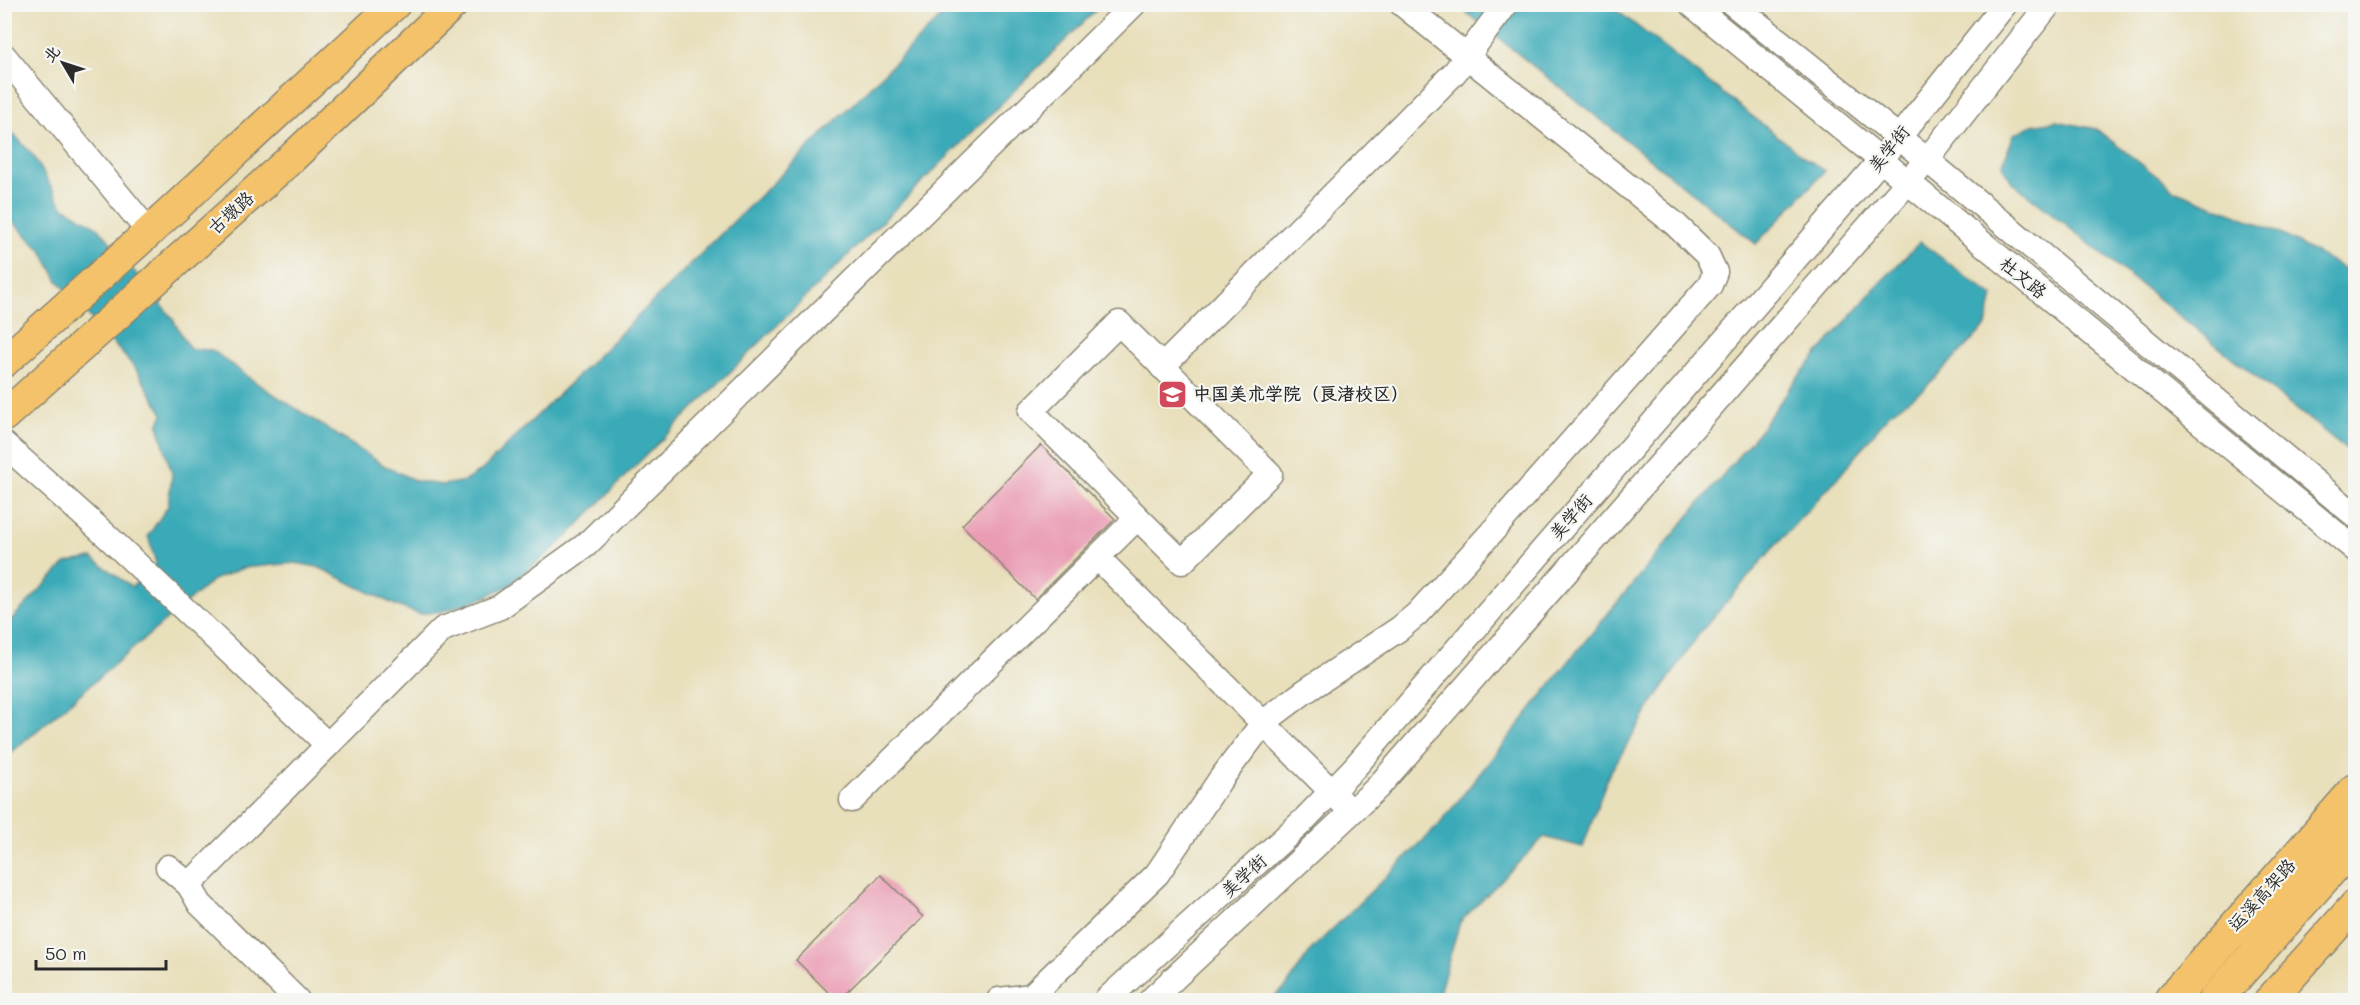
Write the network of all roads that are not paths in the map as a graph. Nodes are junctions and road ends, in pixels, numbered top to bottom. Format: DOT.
graph roads {
  1 [pos="395,4"];
  2 [pos="453,4"];
  3 [pos="1134,4"];
  4 [pos="1402,4"];
  5 [pos="1506,4"];
  6 [pos="1691,4"];
  7 [pos="1733,4"];
  8 [pos="2005,4"];
  9 [pos="2049,4"];
  10 [pos="4,56"];
  11 [pos="1466,56"];
  12 [pos="1899,137"];
  13 [pos="1927,160"];
  14 [pos="1880,161"];
  15 [pos="1907,183"];
  16 [pos="140,240"];
  17 [pos="4,362"];
  18 [pos="1162,367"];
  19 [pos="4,416"];
  20 [pos="4,444"];
  21 [pos="2355,516"];
  22 [pos="1137,518"];
  23 [pos="2355,550"];
  24 [pos="1098,558"];
  25 [pos="1264,722"];
  26 [pos="328,745"];
  27 [pos="2355,790"];
  28 [pos="1332,791"];
  29 [pos="852,800"];
  30 [pos="1352,812"];
  31 [pos="2355,817"];
  32 [pos="2355,841"];
  33 [pos="168,867"];
  34 [pos="189,885"];
  35 [pos="2355,904"];
  36 [pos="297,1000"];
  37 [pos="999,1000"];
  38 [pos="1106,1000"];
  39 [pos="1151,1000"];
  40 [pos="2171,1000"];
  41 [pos="2192,1000"];
  42 [pos="2215,1000"];
  43 [pos="2270,1000"];
  1 -- 16 [label="main road"];
  2 -- 19 [label="main road, 古墩路"];
  3 -- 26 [label="street"];
  4 -- 11 [label="street"];
  5 -- 11 [label="street"];
  6 -- 14 [label="street, 杜文路"];
  7 -- 12 [label="street, 杜文路"];
  8 -- 12 [label="street, 美学街"];
  9 -- 13 [label="street, 美学街"];
  10 -- 16 [label="street"];
  11 -- 18 [label="street"];
  11 -- 25 [label="street"];
  12 -- 13 [label="street, 杜文路"];
  12 -- 14 [label="street, 美学街"];
  13 -- 15 [label="street, 美学街"];
  13 -- 21 [label="street, 杜文路"];
  14 -- 15 [label="street, 杜文路"];
  14 -- 28 [label="street, 美学街"];
  15 -- 23 [label="street, 杜文路"];
  15 -- 30 [label="street, 美学街"];
  16 -- 17 [label="main road"];
  18 -- 22 [label="street"];
  18 -- 22 [label="street"];
  20 -- 26 [label="street"];
  22 -- 24 [label="street"];
  24 -- 25 [label="street"];
  24 -- 29 [label="street"];
  25 -- 28 [label="street"];
  25 -- 37 [label="street"];
  26 -- 34 [label="street"];
  27 -- 40 [label="highway, 运溪高架路"];
  28 -- 30 [label="street"];
  28 -- 38 [label="street, 美学街"];
  30 -- 39 [label="street, 美学街"];
  31 -- 41 [label="main road"];
  32 -- 42 [label="highway, 运溪高架路"];
  33 -- 34 [label="street"];
  34 -- 36 [label="street"];
  35 -- 43 [label="main road"];
}
